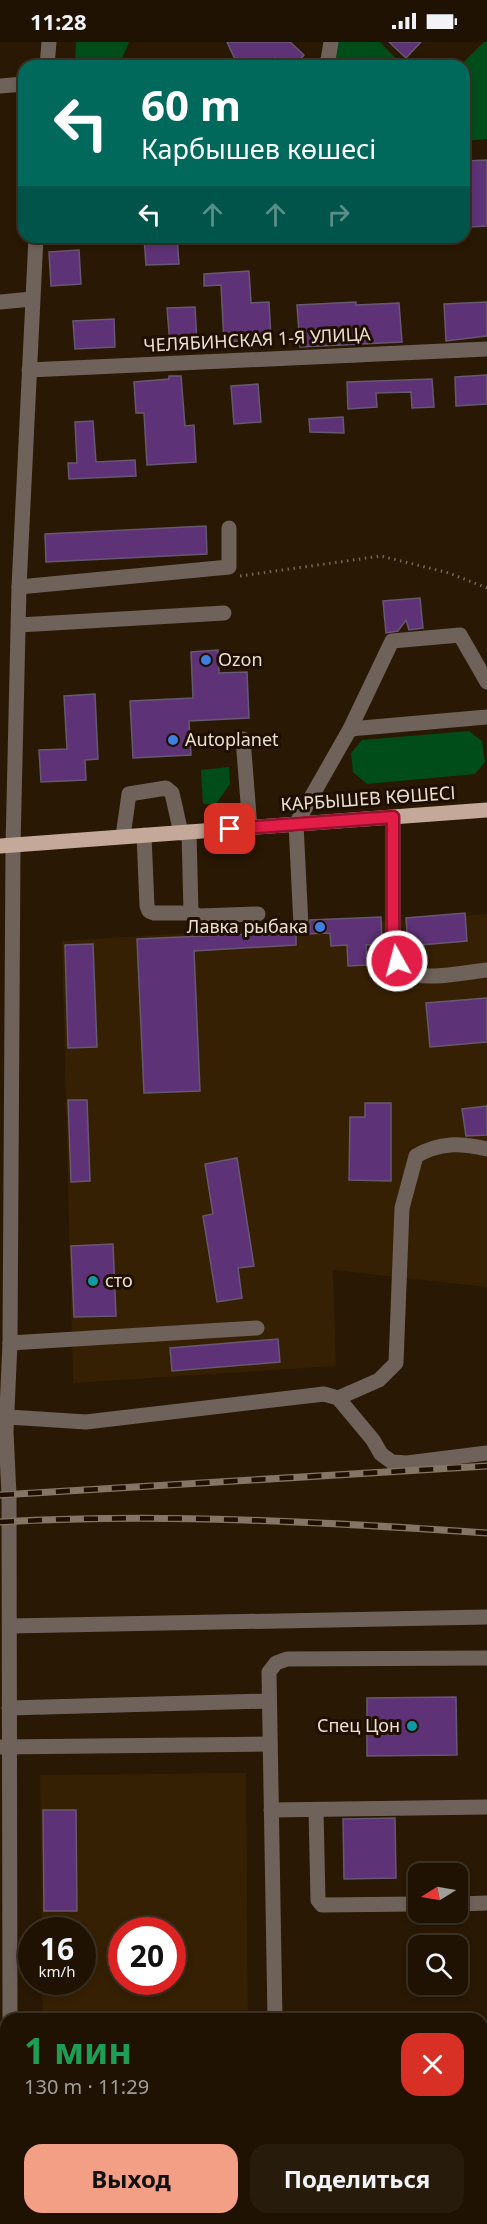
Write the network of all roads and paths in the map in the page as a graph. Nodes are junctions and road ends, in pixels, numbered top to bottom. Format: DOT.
graph roads {
  1 [pos="49,42"];
  2 [pos="331,42"];
  3 [pos="48,60"];
  4 [pos="328,60"];
  5 [pos="18,84"];
  6 [pos="0,86"];
  7 [pos="36,243"];
  8 [pos="32,299"];
  9 [pos="0,302"];
  10 [pos="487,349"];
  11 [pos="29,370"];
  12 [pos="229,528"];
  13 [pos="229,567"];
  14 [pos="20,587"];
  15 [pos="487,588"];
  16 [pos="224,613"];
  17 [pos="19,625"];
  18 [pos="487,682"];
  19 [pos="487,717"];
  20 [pos="350,729"];
  21 [pos="243,739"];
  22 [pos="7,784"];
  23 [pos="487,810"];
  24 [pos="393,817"];
  25 [pos="296,824"];
  26 [pos="250,828"];
  27 [pos="185,832"];
  28 [pos="144,835"];
  29 [pos="123,837"];
  30 [pos="7,846"];
  31 [pos="191,913"];
  32 [pos="258,914"];
  33 [pos="301,926"];
  34 [pos="487,970"];
  35 [pos="487,1149"];
  36 [pos="258,1328"];
  37 [pos="10,1343"];
  38 [pos="338,1398"];
  39 [pos="5,1428"];
  40 [pos="487,1453"];
  41 [pos="487,1617"];
  42 [pos="10,1626"];
  43 [pos="487,1658"];
  44 [pos="269,1701"];
  45 [pos="9,1708"];
  46 [pos="270,1744"];
  47 [pos="5,1747"];
  48 [pos="487,1807"];
  49 [pos="271,1810"];
  50 [pos="316,1810"];
  51 [pos="487,1903"];
  52 [pos="408,1904"];
  53 [pos="468,1904"];
  54 [pos="5,1933"];
  55 [pos="10,2013"];
  56 [pos="274,2013"];
  1 -- 3 [label="street"];
  2 -- 4 [label="street"];
  5 -- 6 [label="street"];
  7 -- 8 [label="street"];
  8 -- 9 [label="street"];
  8 -- 11 [label="street"];
  10 -- 11 [label="street, ЧЕЛЯБИНСКАЯ 1-Я УЛИЦА"];
  11 -- 14 [label="street"];
  12 -- 13 [label="street"];
  13 -- 14 [label="street"];
  13 -- 15 [label="path"];
  14 -- 17 [label="street"];
  16 -- 17 [label="street"];
  17 -- 22 [label="street"];
  18 -- 20 [label="street"];
  19 -- 20 [label="street"];
  20 -- 25 [label="street"];
  21 -- 26 [label="street"];
  22 -- 30 [label="street"];
  23 -- 24 [label="main road, КАРБЫШЕВ КӨШЕСІ"];
  24 -- 25 [label="main road, КАРБЫШЕВ КӨШЕСІ"];
  24 -- 34 [label="street"];
  25 -- 26 [label="main road, КАРБЫШЕВ КӨШЕСІ"];
  25 -- 33 [label="street"];
  26 -- 27 [label="main road, КАРБЫШЕВ КӨШЕСІ"];
  27 -- 28 [label="main road, КАРБЫШЕВ КӨШЕСІ"];
  27 -- 29 [label="street"];
  27 -- 31 [label="street"];
  28 -- 29 [label="main road, КАРБЫШЕВ КӨШЕСІ"];
  28 -- 31 [label="street"];
  29 -- 30 [label="main road, КАРБЫШЕВ КӨШЕСІ"];
  30 -- 37 [label="street"];
  31 -- 32 [label="street"];
  35 -- 38 [label="street"];
  36 -- 37 [label="street"];
  37 -- 39 [label="street"];
  38 -- 39 [label="street"];
  38 -- 40 [label="street"];
  39 -- 42 [label="street"];
  41 -- 42 [label="street"];
  42 -- 45 [label="street"];
  43 -- 44 [label="street"];
  44 -- 45 [label="street"];
  44 -- 46 [label="street"];
  45 -- 47 [label="street"];
  46 -- 47 [label="street"];
  46 -- 49 [label="street"];
  47 -- 54 [label="street"];
  48 -- 50 [label="street"];
  49 -- 50 [label="street"];
  49 -- 56 [label="street"];
  50 -- 52 [label="street"];
  51 -- 53 [label="street"];
  54 -- 55 [label="street"];
}
